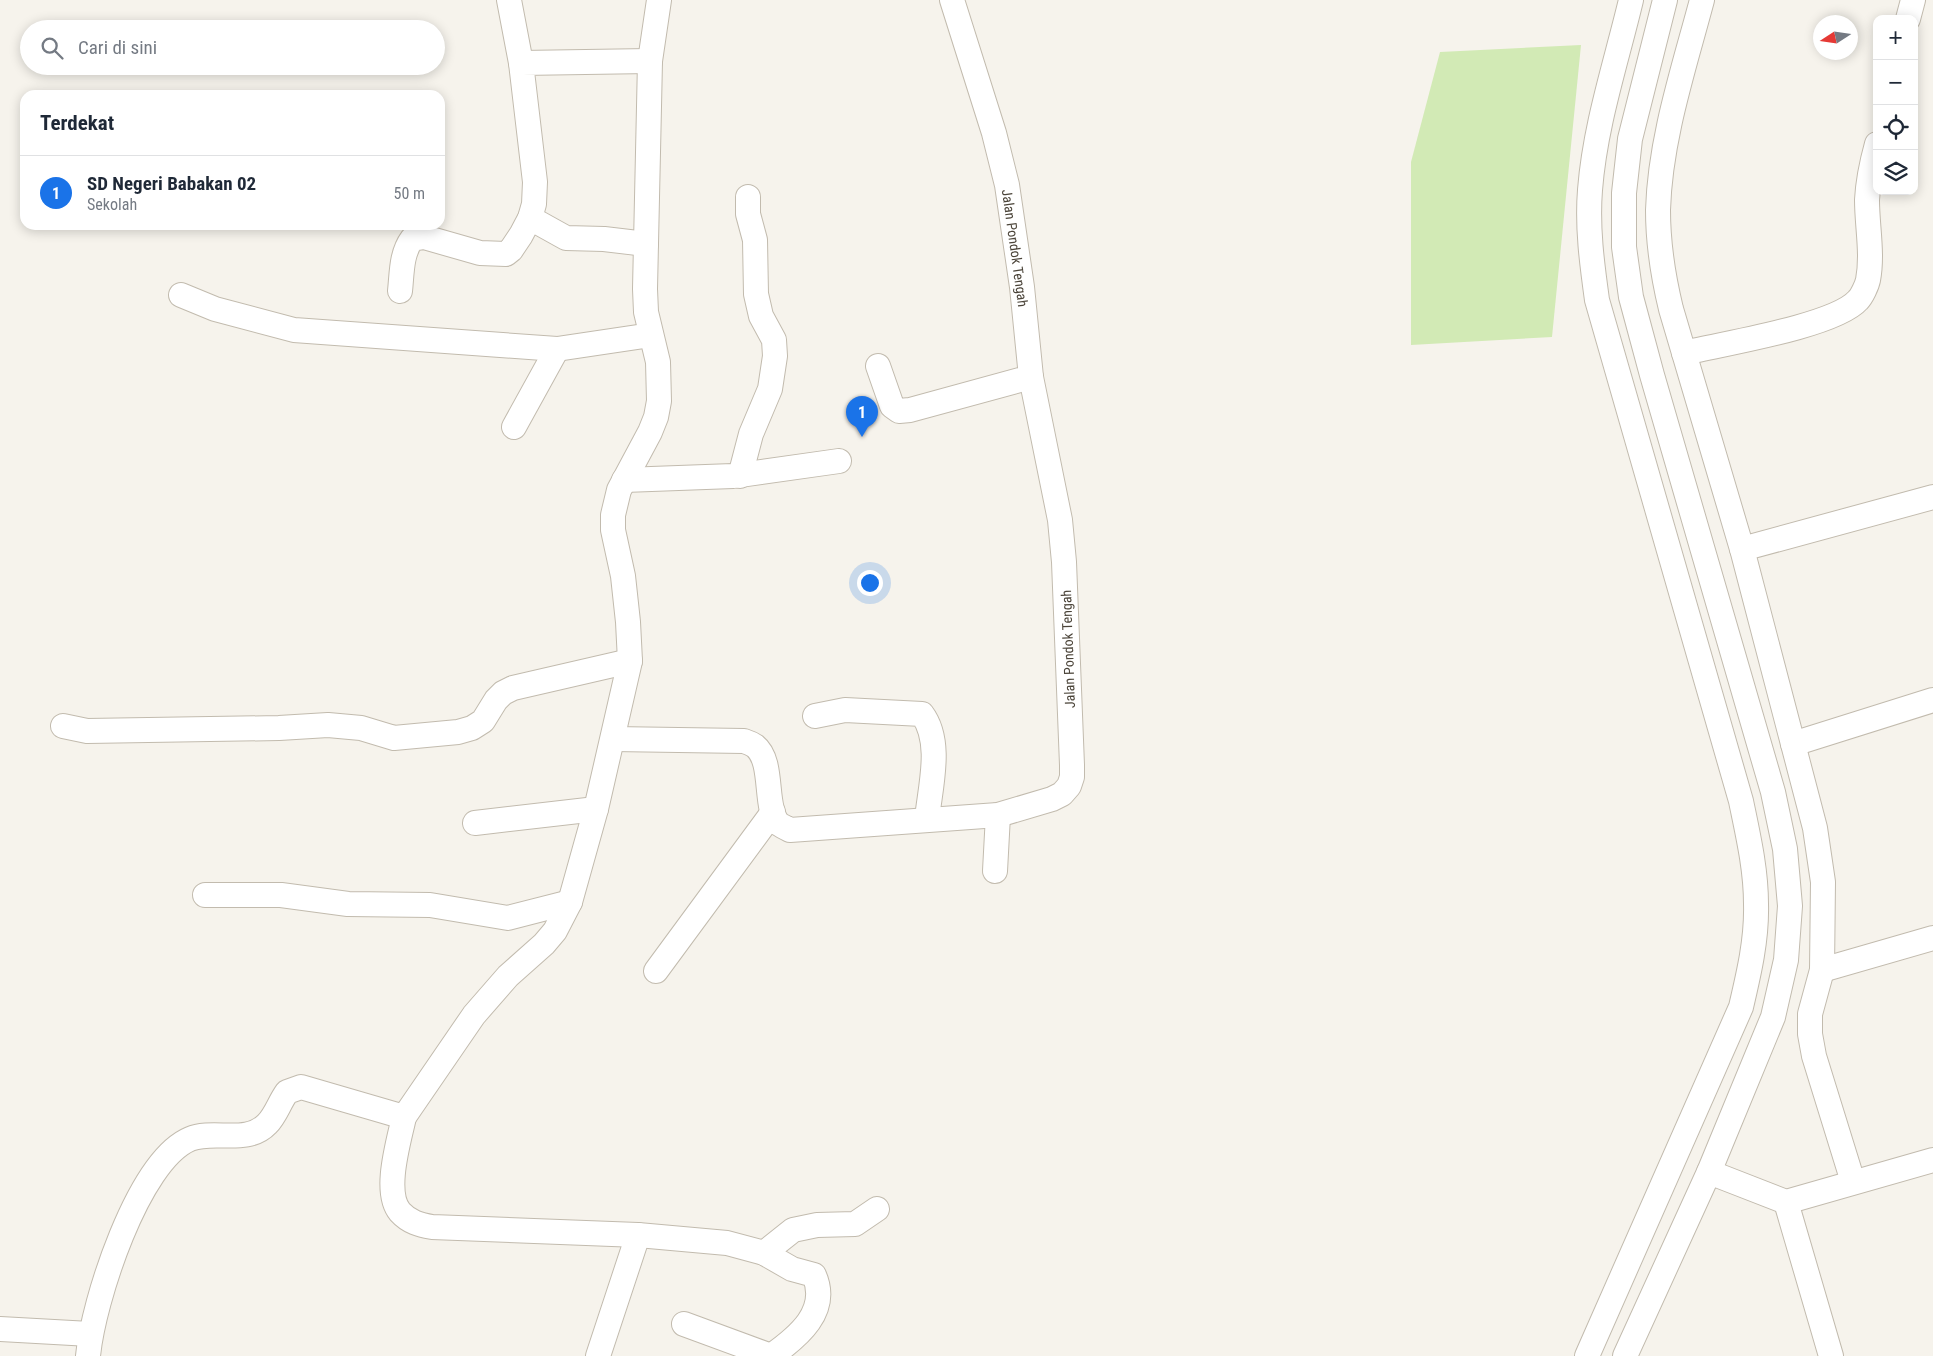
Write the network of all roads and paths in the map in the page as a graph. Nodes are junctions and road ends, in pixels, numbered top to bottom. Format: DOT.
graph roads {
  1 [pos="509,0"];
  2 [pos="659,0"];
  3 [pos="952,0"];
  4 [pos="1632,0"];
  5 [pos="1665,0"];
  6 [pos="1702,0"];
  7 [pos="1913,0"];
  8 [pos="1909,15"];
  9 [pos="650,61"];
  10 [pos="521,63"];
  11 [pos="1875,150"];
  12 [pos="748,197"];
  13 [pos="530,218"];
  14 [pos="646,244"];
  15 [pos="400,291"];
  16 [pos="181,295"];
  17 [pos="651,335"];
  18 [pos="557,349"];
  19 [pos="1684,353"];
  20 [pos="878,366"];
  21 [pos="1031,377"];
  22 [pos="514,427"];
  23 [pos="839,461"];
  24 [pos="740,476"];
  25 [pos="624,480"];
  26 [pos="1933,496"];
  27 [pos="1742,549"];
  28 [pos="630,661"];
  29 [pos="1933,700"];
  30 [pos="815,716"];
  31 [pos="63,726"];
  32 [pos="613,739"];
  33 [pos="1794,744"];
  34 [pos="596,809"];
  35 [pos="773,812"];
  36 [pos="998,814"];
  37 [pos="927,819"];
  38 [pos="476,823"];
  39 [pos="995,871"];
  40 [pos="205,896"];
  41 [pos="570,902"];
  42 [pos="1933,938"];
  43 [pos="1822,970"];
  44 [pos="656,971"];
  45 [pos="404,1117"];
  46 [pos="1933,1160"];
  47 [pos="1709,1172"];
  48 [pos="1852,1182"];
  49 [pos="1786,1202"];
  50 [pos="877,1209"];
  51 [pos="638,1235"];
  52 [pos="764,1253"];
  53 [pos="684,1324"];
  54 [pos="0,1329"];
  55 [pos="89,1345"];
  56 [pos="598,1356"];
  57 [pos="771,1356"];
  58 [pos="1587,1356"];
  59 [pos="1626,1356"];
  60 [pos="1831,1356"];
  1 -- 10 [label="street"];
  2 -- 9 [label="street"];
  3 -- 21 [label="street, Jalan Pondok Tengah"];
  4 -- 58 [label="street"];
  5 -- 47 [label="street"];
  6 -- 19 [label="street"];
  7 -- 8 [label="street"];
  9 -- 10 [label="street"];
  9 -- 14 [label="street"];
  10 -- 13 [label="street"];
  11 -- 19 [label="street"];
  12 -- 24 [label="street"];
  13 -- 14 [label="street"];
  13 -- 15 [label="street"];
  14 -- 17 [label="street"];
  16 -- 18 [label="street"];
  17 -- 18 [label="street"];
  17 -- 25 [label="street"];
  18 -- 22 [label="street"];
  19 -- 27 [label="street"];
  20 -- 21 [label="street"];
  21 -- 36 [label="street, Jalan Pondok Tengah"];
  23 -- 24 [label="street"];
  24 -- 25 [label="street"];
  25 -- 28 [label="street"];
  26 -- 27 [label="street"];
  27 -- 33 [label="street"];
  28 -- 31 [label="street"];
  28 -- 32 [label="street"];
  29 -- 33 [label="street"];
  30 -- 37 [label="street"];
  32 -- 34 [label="street"];
  32 -- 35 [label="street"];
  33 -- 43 [label="street"];
  34 -- 38 [label="street"];
  34 -- 41 [label="street"];
  35 -- 37 [label="street, Jalan Pondok Tengah"];
  35 -- 44 [label="street"];
  36 -- 37 [label="street, Jalan Pondok Tengah"];
  36 -- 39 [label="street"];
  40 -- 41 [label="street"];
  41 -- 45 [label="street"];
  42 -- 43 [label="street"];
  43 -- 48 [label="street"];
  45 -- 51 [label="street"];
  45 -- 55 [label="street"];
  46 -- 48 [label="street"];
  47 -- 49 [label="street"];
  47 -- 59 [label="street"];
  48 -- 49 [label="street"];
  49 -- 60 [label="street"];
  50 -- 52 [label="street"];
  51 -- 52 [label="street"];
  51 -- 56 [label="street"];
  52 -- 57 [label="street"];
  53 -- 57 [label="street"];
  54 -- 55 [label="street"];
}
